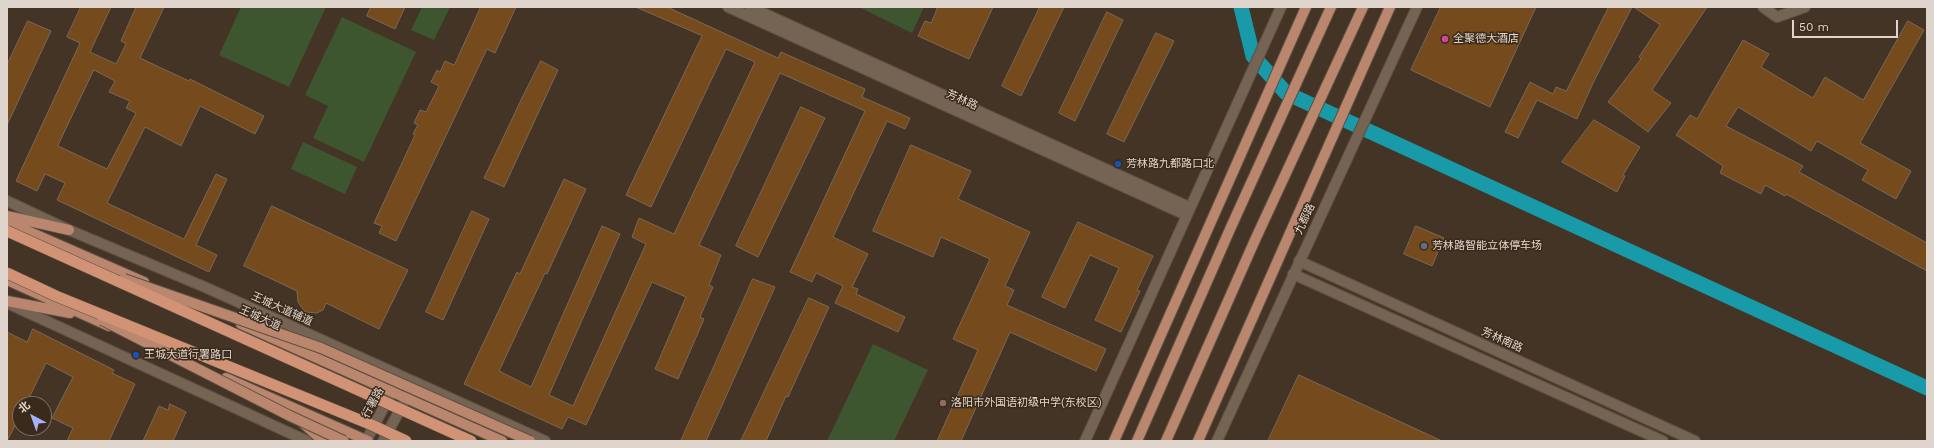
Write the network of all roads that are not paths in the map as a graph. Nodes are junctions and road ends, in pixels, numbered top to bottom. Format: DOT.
graph roads {
  1 [pos="728,7"];
  2 [pos="750,7"];
  3 [pos="1281,7"];
  4 [pos="1306,7"];
  5 [pos="1331,7"];
  6 [pos="1363,7"];
  7 [pos="1390,7"];
  8 [pos="1416,7"];
  9 [pos="1762,7"];
  10 [pos="1805,7"];
  11 [pos="7,201"];
  12 [pos="1187,211"];
  13 [pos="7,216"];
  14 [pos="7,222"];
  15 [pos="7,226"];
  16 [pos="68,230"];
  17 [pos="7,232"];
  18 [pos="73,261"];
  19 [pos="1298,262"];
  20 [pos="7,273"];
  21 [pos="1292,274"];
  22 [pos="7,277"];
  23 [pos="7,280"];
  24 [pos="56,296"];
  25 [pos="7,302"];
  26 [pos="85,315"];
  27 [pos="400,375"];
  28 [pos="415,382"];
  29 [pos="393,391"];
  30 [pos="406,397"];
  31 [pos="278,402"];
  32 [pos="307,441"];
  33 [pos="323,441"];
  34 [pos="344,441"];
  35 [pos="367,441"];
  36 [pos="383,441"];
  37 [pos="406,441"];
  38 [pos="471,441"];
  39 [pos="502,441"];
  40 [pos="530,441"];
  41 [pos="545,441"];
  42 [pos="1085,441"];
  43 [pos="1114,441"];
  44 [pos="1137,441"];
  45 [pos="1166,441"];
  46 [pos="1198,441"];
  47 [pos="1217,441"];
  48 [pos="1663,441"];
  49 [pos="1695,441"];
  1 -- 12 [label="street, 芳林路"];
  2 -- 12 [label="street, 芳林路"];
  3 -- 12 [label="street"];
  4 -- 43 [label="main road"];
  5 -- 44 [label="main road"];
  6 -- 45 [label="main road"];
  7 -- 46 [label="main road"];
  8 -- 19 [label="street, 九都路"];
  9 -- 10 [label="street"];
  11 -- 16 [label="street, 王城大道辅道"];
  12 -- 42 [label="street"];
  13 -- 16 [label="main road"];
  14 -- 29 [label="main road, 王城大道"];
  15 -- 18 [label="highway, bridge"];
  16 -- 27 [label="street, 王城大道辅道"];
  17 -- 18 [label="highway, bridge"];
  18 -- 38 [label="highway, bridge"];
  18 -- 40 [label="main road, bridge"];
  19 -- 21 [label="street, 九都路"];
  19 -- 49 [label="street, 芳林南路"];
  20 -- 24 [label="highway, bridge"];
  21 -- 47 [label="street, 九都路"];
  21 -- 48 [label="street"];
  22 -- 24 [label="highway, bridge"];
  23 -- 26 [label="main road"];
  24 -- 34 [label="main road, bridge"];
  24 -- 37 [label="highway, bridge"];
  25 -- 26 [label="main road"];
  25 -- 32 [label="street"];
  26 -- 31 [label="main road"];
  27 -- 28 [label="street, 王城大道辅道"];
  27 -- 29 [label="street, 行署路"];
  28 -- 30 [label="street"];
  28 -- 41 [label="street, 王城大道辅道"];
  29 -- 30 [label="main road, 王城大道"];
  29 -- 35 [label="street, 行署路"];
  30 -- 36 [label="street"];
  30 -- 39 [label="main road, 王城大道"];
  31 -- 33 [label="main road"];
  31 -- 35 [label="main road"];
}
